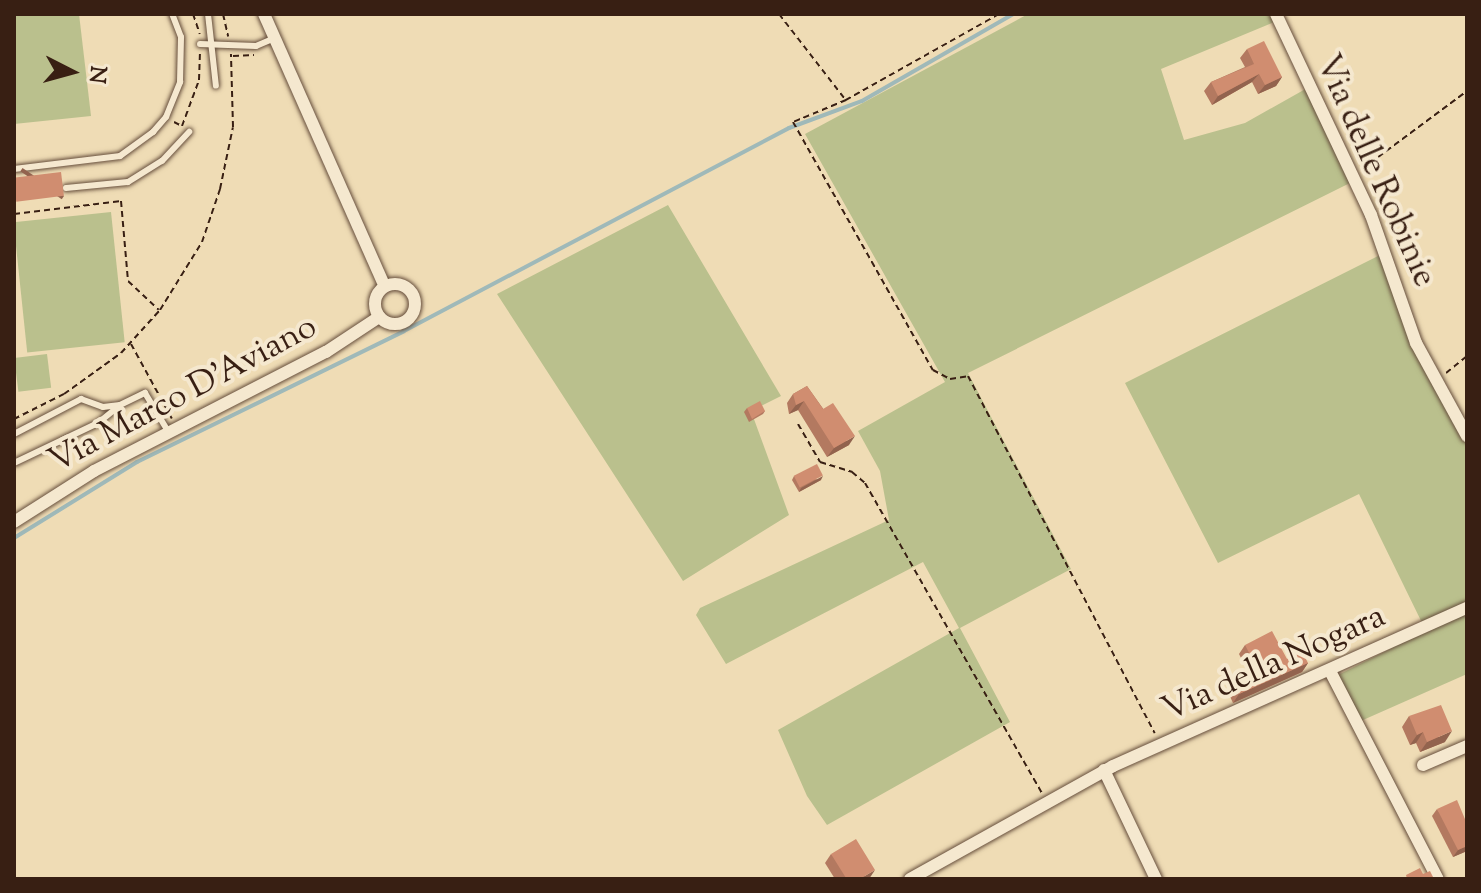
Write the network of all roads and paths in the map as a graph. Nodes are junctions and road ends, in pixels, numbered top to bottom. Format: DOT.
graph roads {
  1 [pos="172,14"];
  2 [pos="193,14"];
  3 [pos="208,14"];
  4 [pos="223,14"];
  5 [pos="264,14"];
  6 [pos="779,14"];
  7 [pos="999,14"];
  8 [pos="1276,14"];
  9 [pos="275,38"];
  10 [pos="229,41"];
  11 [pos="213,43"];
  12 [pos="200,44"];
  13 [pos="182,57"];
  14 [pos="200,57"];
  15 [pos="216,86"];
  16 [pos="1467,91"];
  17 [pos="846,100"];
  18 [pos="166,117"];
  19 [pos="189,132"];
  20 [pos="14,169"];
  21 [pos="1354,176"];
  22 [pos="66,188"];
  23 [pos="14,214"];
  24 [pos="384,285"];
  25 [pos="160,310"];
  26 [pos="379,317"];
  27 [pos="131,343"];
  28 [pos="1467,356"];
  29 [pos="1435,382"];
  30 [pos="120,405"];
  31 [pos="14,419"];
  32 [pos="798,424"];
  33 [pos="173,430"];
  34 [pos="14,434"];
  35 [pos="1467,436"];
  36 [pos="14,463"];
  37 [pos="14,522"];
  38 [pos="1467,608"];
  39 [pos="1330,671"];
  40 [pos="1161,744"];
  41 [pos="1467,746"];
  42 [pos="1423,765"];
  43 [pos="1104,770"];
  44 [pos="1047,802"];
  45 [pos="910,879"];
  46 [pos="1156,879"];
  47 [pos="1438,879"];
  1 -- 13 [label="lane"];
  2 -- 12 [label="path"];
  3 -- 11 [label="lane"];
  4 -- 10 [label="path"];
  5 -- 9 [label="street"];
  6 -- 17 [label="path"];
  7 -- 17 [label="path"];
  8 -- 21 [label="street, Via delle Robinie"];
  9 -- 10 [label="lane"];
  9 -- 24 [label="street"];
  10 -- 11 [label="lane"];
  10 -- 25 [label="path"];
  11 -- 12 [label="lane"];
  11 -- 15 [label="lane"];
  12 -- 14 [label="path"];
  13 -- 14 [label="path"];
  13 -- 18 [label="lane"];
  14 -- 18 [label="path"];
  16 -- 21 [label="path"];
  17 -- 40 [label="path"];
  18 -- 20 [label="lane"];
  19 -- 22 [label="lane"];
  21 -- 29 [label="street, Via delle Robinie"];
  23 -- 25 [label="path"];
  24 -- 26 [label="street"];
  24 -- 26 [label="street"];
  25 -- 27 [label="path"];
  26 -- 33 [label="street, Via Marco D'Aviano"];
  27 -- 31 [label="path"];
  27 -- 33 [label="path"];
  28 -- 29 [label="path"];
  29 -- 35 [label="street, Via delle Robinie"];
  30 -- 33 [label="lane"];
  30 -- 34 [label="lane"];
  30 -- 36 [label="lane"];
  32 -- 44 [label="path"];
  33 -- 37 [label="street, Via Marco D'Aviano"];
  38 -- 39 [label="street, Via della Nogara"];
  39 -- 40 [label="street, Via della Nogara"];
  39 -- 47 [label="street"];
  40 -- 43 [label="street, Via della Nogara"];
  41 -- 42 [label="street"];
  43 -- 44 [label="street, Via della Nogara"];
  43 -- 46 [label="street"];
  44 -- 45 [label="street, Via della Nogara"];
}
